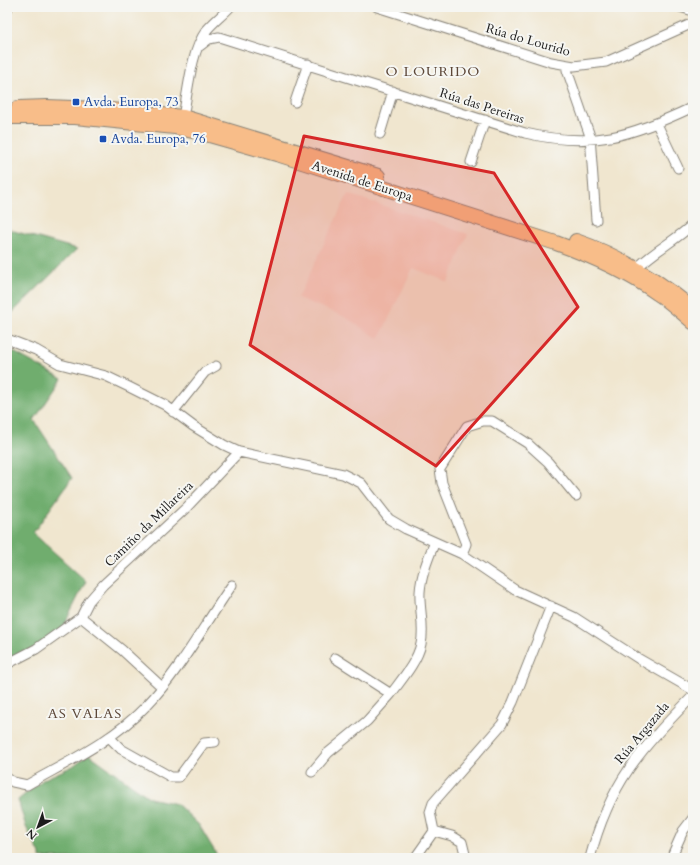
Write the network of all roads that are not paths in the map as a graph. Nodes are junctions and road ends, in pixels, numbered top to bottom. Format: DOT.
graph roads {
  1 [pos="8,7"];
  2 [pos="230,7"];
  3 [pos="377,7"];
  4 [pos="680,7"];
  5 [pos="7,10"];
  6 [pos="693,11"];
  7 [pos="219,20"];
  8 [pos="693,23"];
  9 [pos="219,37"];
  10 [pos="200,46"];
  11 [pos="308,64"];
  12 [pos="568,65"];
  13 [pos="393,91"];
  14 [pos="295,102"];
  15 [pos="693,107"];
  16 [pos="7,108"];
  17 [pos="183,117"];
  18 [pos="7,118"];
  19 [pos="484,120"];
  20 [pos="657,124"];
  21 [pos="380,134"];
  22 [pos="591,141"];
  23 [pos="471,162"];
  24 [pos="678,168"];
  25 [pos="596,220"];
  26 [pos="693,224"];
  27 [pos="637,268"];
  28 [pos="693,309"];
  29 [pos="693,322"];
  30 [pos="7,339"];
  31 [pos="216,366"];
  32 [pos="174,412"];
  33 [pos="239,452"];
  34 [pos="576,496"];
  35 [pos="435,542"];
  36 [pos="462,554"];
  37 [pos="232,585"];
  38 [pos="551,606"];
  39 [pos="80,617"];
  40 [pos="335,658"];
  41 [pos="7,664"];
  42 [pos="162,687"];
  43 [pos="693,690"];
  44 [pos="391,694"];
  45 [pos="693,696"];
  46 [pos="109,737"];
  47 [pos="215,742"];
  48 [pos="312,772"];
  49 [pos="7,778"];
  50 [pos="693,818"];
  51 [pos="434,831"];
  52 [pos="415,858"];
  53 [pos="466,858"];
  54 [pos="590,858"];
  55 [pos="671,858"];
  1 -- 5 [label="street"];
  2 -- 7 [label="street"];
  3 -- 12 [label="street, Rúa do Lourido"];
  4 -- 6 [label="street"];
  7 -- 9 [label="street"];
  7 -- 10 [label="street"];
  8 -- 12 [label="street, Rúa do Lourido"];
  9 -- 10 [label="street"];
  9 -- 11 [label="street, Rúa das Pereiras"];
  10 -- 17 [label="street"];
  11 -- 13 [label="street, Rúa das Pereiras"];
  11 -- 14 [label="street"];
  12 -- 22 [label="street"];
  13 -- 19 [label="street, Rúa das Pereiras"];
  13 -- 21 [label="street"];
  15 -- 20 [label="street, Rúa das Pereiras"];
  16 -- 17 [label="main road, Avenida de Europa"];
  17 -- 27 [label="main road, Avenida de Europa"];
  18 -- 29 [label="main road, Avenida de Europa"];
  19 -- 22 [label="street, Rúa das Pereiras"];
  19 -- 23 [label="street"];
  20 -- 22 [label="street, Rúa das Pereiras"];
  20 -- 24 [label="street"];
  22 -- 25 [label="street"];
  26 -- 27 [label="street"];
  27 -- 28 [label="main road, Avenida de Europa"];
  30 -- 32 [label="street"];
  31 -- 32 [label="street"];
  32 -- 33 [label="street"];
  33 -- 35 [label="street"];
  33 -- 39 [label="street, Camiño da Millareira"];
  34 -- 36 [label="street"];
  35 -- 36 [label="street"];
  35 -- 44 [label="street"];
  36 -- 38 [label="street"];
  37 -- 42 [label="street"];
  38 -- 43 [label="street"];
  38 -- 51 [label="street"];
  39 -- 41 [label="street, Camiño da Millareira"];
  39 -- 42 [label="street"];
  40 -- 44 [label="street"];
  42 -- 46 [label="street"];
  44 -- 48 [label="street"];
  45 -- 54 [label="street, Rúa Argazada"];
  46 -- 47 [label="street"];
  46 -- 49 [label="street"];
  50 -- 55 [label="street"];
  51 -- 52 [label="street"];
  51 -- 53 [label="street"];
}
